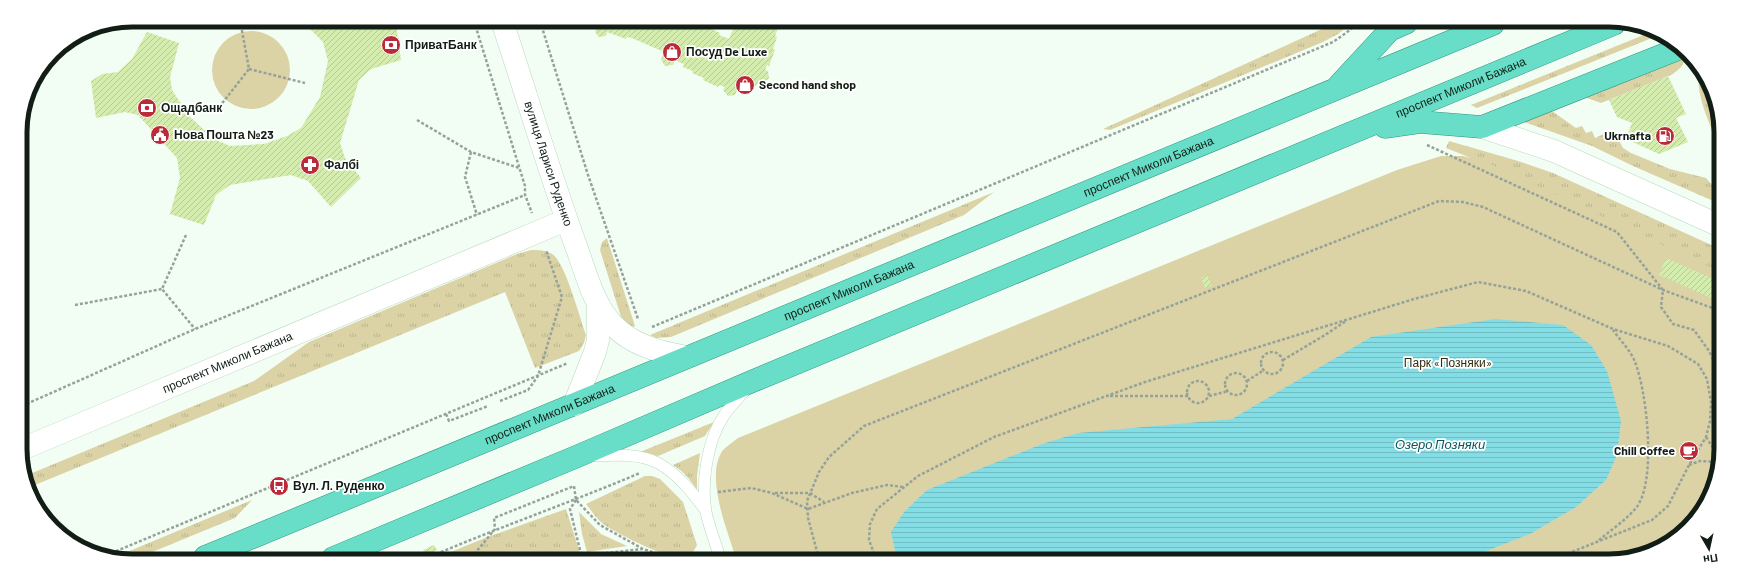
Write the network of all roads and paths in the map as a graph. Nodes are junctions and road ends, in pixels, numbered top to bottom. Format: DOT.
graph roads {
  1 [pos="241,27"];
  2 [pos="476,27"];
  3 [pos="504,27"];
  4 [pos="542,27"];
  5 [pos="1353,27"];
  6 [pos="1397,27"];
  7 [pos="1486,27"];
  8 [pos="1607,27"];
  9 [pos="1675,50"];
  10 [pos="249,69"];
  11 [pos="305,83"];
  12 [pos="1334,90"];
  13 [pos="216,111"];
  14 [pos="417,120"];
  15 [pos="1482,127"];
  16 [pos="1357,130"];
  17 [pos="1427,145"];
  18 [pos="471,152"];
  19 [pos="520,168"];
  20 [pos="525,195"];
  21 [pos="477,215"];
  22 [pos="566,220"];
  23 [pos="1714,223"];
  24 [pos="539,232"];
  25 [pos="186,235"];
  26 [pos="162,289"];
  27 [pos="1663,290"];
  28 [pos="75,306"];
  29 [pos="598,306"];
  30 [pos="1714,309"];
  31 [pos="1348,319"];
  32 [pos="639,324"];
  33 [pos="649,328"];
  34 [pos="195,330"];
  35 [pos="1613,330"];
  36 [pos="687,358"];
  37 [pos="1283,360"];
  38 [pos="1714,362"];
  39 [pos="1264,370"];
  40 [pos="538,376"];
  41 [pos="753,381"];
  42 [pos="1247,381"];
  43 [pos="1228,391"];
  44 [pos="1108,396"];
  45 [pos="1188,396"];
  46 [pos="1209,396"];
  47 [pos="500,401"];
  48 [pos="27,404"];
  49 [pos="574,405"];
  50 [pos="488,406"];
  51 [pos="446,414"];
  52 [pos="1706,437"];
  53 [pos="27,447"];
  54 [pos="1714,449"];
  55 [pos="578,456"];
  56 [pos="1713,462"];
  57 [pos="1689,465"];
  58 [pos="645,470"];
  59 [pos="903,488"];
  60 [pos="706,492"];
  61 [pos="772,493"];
  62 [pos="810,493"];
  63 [pos="576,500"];
  64 [pos="824,502"];
  65 [pos="808,509"];
  66 [pos="706,511"];
  67 [pos="495,529"];
  68 [pos="1598,542"];
  69 [pos="643,549"];
  70 [pos="113,552"];
  71 [pos="212,554"];
  72 [pos="343,554"];
  73 [pos="436,554"];
  74 [pos="475,554"];
  75 [pos="581,554"];
  76 [pos="605,554"];
  77 [pos="659,554"];
  78 [pos="719,554"];
  79 [pos="818,554"];
  80 [pos="874,554"];
  81 [pos="1567,554"];
  1 -- 10 [label="path"];
  2 -- 19 [label="path"];
  3 -- 22 [label="street, вулиця Лариси Руденко"];
  4 -- 32 [label="path"];
  5 -- 33 [label="path"];
  6 -- 12 [label="highway"];
  7 -- 12 [label="highway, проспект Миколи Бажана"];
  8 -- 16 [label="highway, проспект Миколи Бажана"];
  9 -- 15 [label="highway"];
  10 -- 11 [label="path"];
  10 -- 13 [label="path"];
  12 -- 36 [label="highway, проспект Миколи Бажана"];
  14 -- 18 [label="path"];
  15 -- 16 [label="highway"];
  15 -- 23 [label="street"];
  16 -- 41 [label="highway, проспект Миколи Бажана"];
  17 -- 27 [label="path"];
  18 -- 19 [label="path"];
  18 -- 21 [label="path"];
  19 -- 20 [label="path"];
  20 -- 21 [label="path"];
  20 -- 24 [label="path"];
  21 -- 34 [label="path"];
  22 -- 24 [label="street, проспект Миколи Бажана"];
  22 -- 29 [label="street, вулиця Лариси Руденко"];
  24 -- 40 [label="path"];
  24 -- 53 [label="street, проспект Миколи Бажана"];
  25 -- 26 [label="path"];
  26 -- 28 [label="path"];
  26 -- 34 [label="path"];
  27 -- 30 [label="path"];
  27 -- 38 [label="path"];
  27 -- 62 [label="path"];
  29 -- 36 [label="street, вулиця Лариси Руденко"];
  29 -- 49 [label="street, вулиця Лариси Руденко"];
  31 -- 35 [label="path"];
  31 -- 37 [label="path"];
  31 -- 44 [label="path"];
  34 -- 48 [label="path"];
  35 -- 52 [label="path"];
  35 -- 68 [label="path"];
  36 -- 49 [label="highway, проспект Миколи Бажана"];
  37 -- 39 [label="path"];
  37 -- 39 [label="path"];
  39 -- 42 [label="path"];
  40 -- 47 [label="path"];
  40 -- 51 [label="path"];
  41 -- 55 [label="highway, проспект Миколи Бажана"];
  41 -- 60 [label="lane"];
  42 -- 43 [label="path"];
  42 -- 43 [label="path"];
  43 -- 46 [label="path"];
  44 -- 45 [label="path"];
  44 -- 59 [label="path"];
  45 -- 46 [label="path"];
  45 -- 46 [label="path"];
  49 -- 71 [label="highway, проспект Миколи Бажана"];
  50 -- 51 [label="path"];
  51 -- 70 [label="path"];
  52 -- 54 [label="path"];
  52 -- 57 [label="path"];
  55 -- 66 [label="lane"];
  55 -- 72 [label="highway, проспект Миколи Бажана"];
  56 -- 57 [label="path"];
  57 -- 68 [label="path"];
  58 -- 63 [label="path"];
  59 -- 64 [label="path"];
  59 -- 80 [label="path"];
  60 -- 61 [label="path"];
  60 -- 66 [label="lane"];
  61 -- 62 [label="path"];
  61 -- 65 [label="path"];
  62 -- 64 [label="path"];
  62 -- 65 [label="path"];
  63 -- 67 [label="path"];
  63 -- 67 [label="path"];
  63 -- 69 [label="path"];
  63 -- 75 [label="path"];
  64 -- 65 [label="path"];
  65 -- 79 [label="path"];
  66 -- 78 [label="lane"];
  67 -- 73 [label="path"];
  67 -- 74 [label="path"];
  68 -- 81 [label="path"];
  69 -- 76 [label="path"];
  69 -- 77 [label="path"];
}
